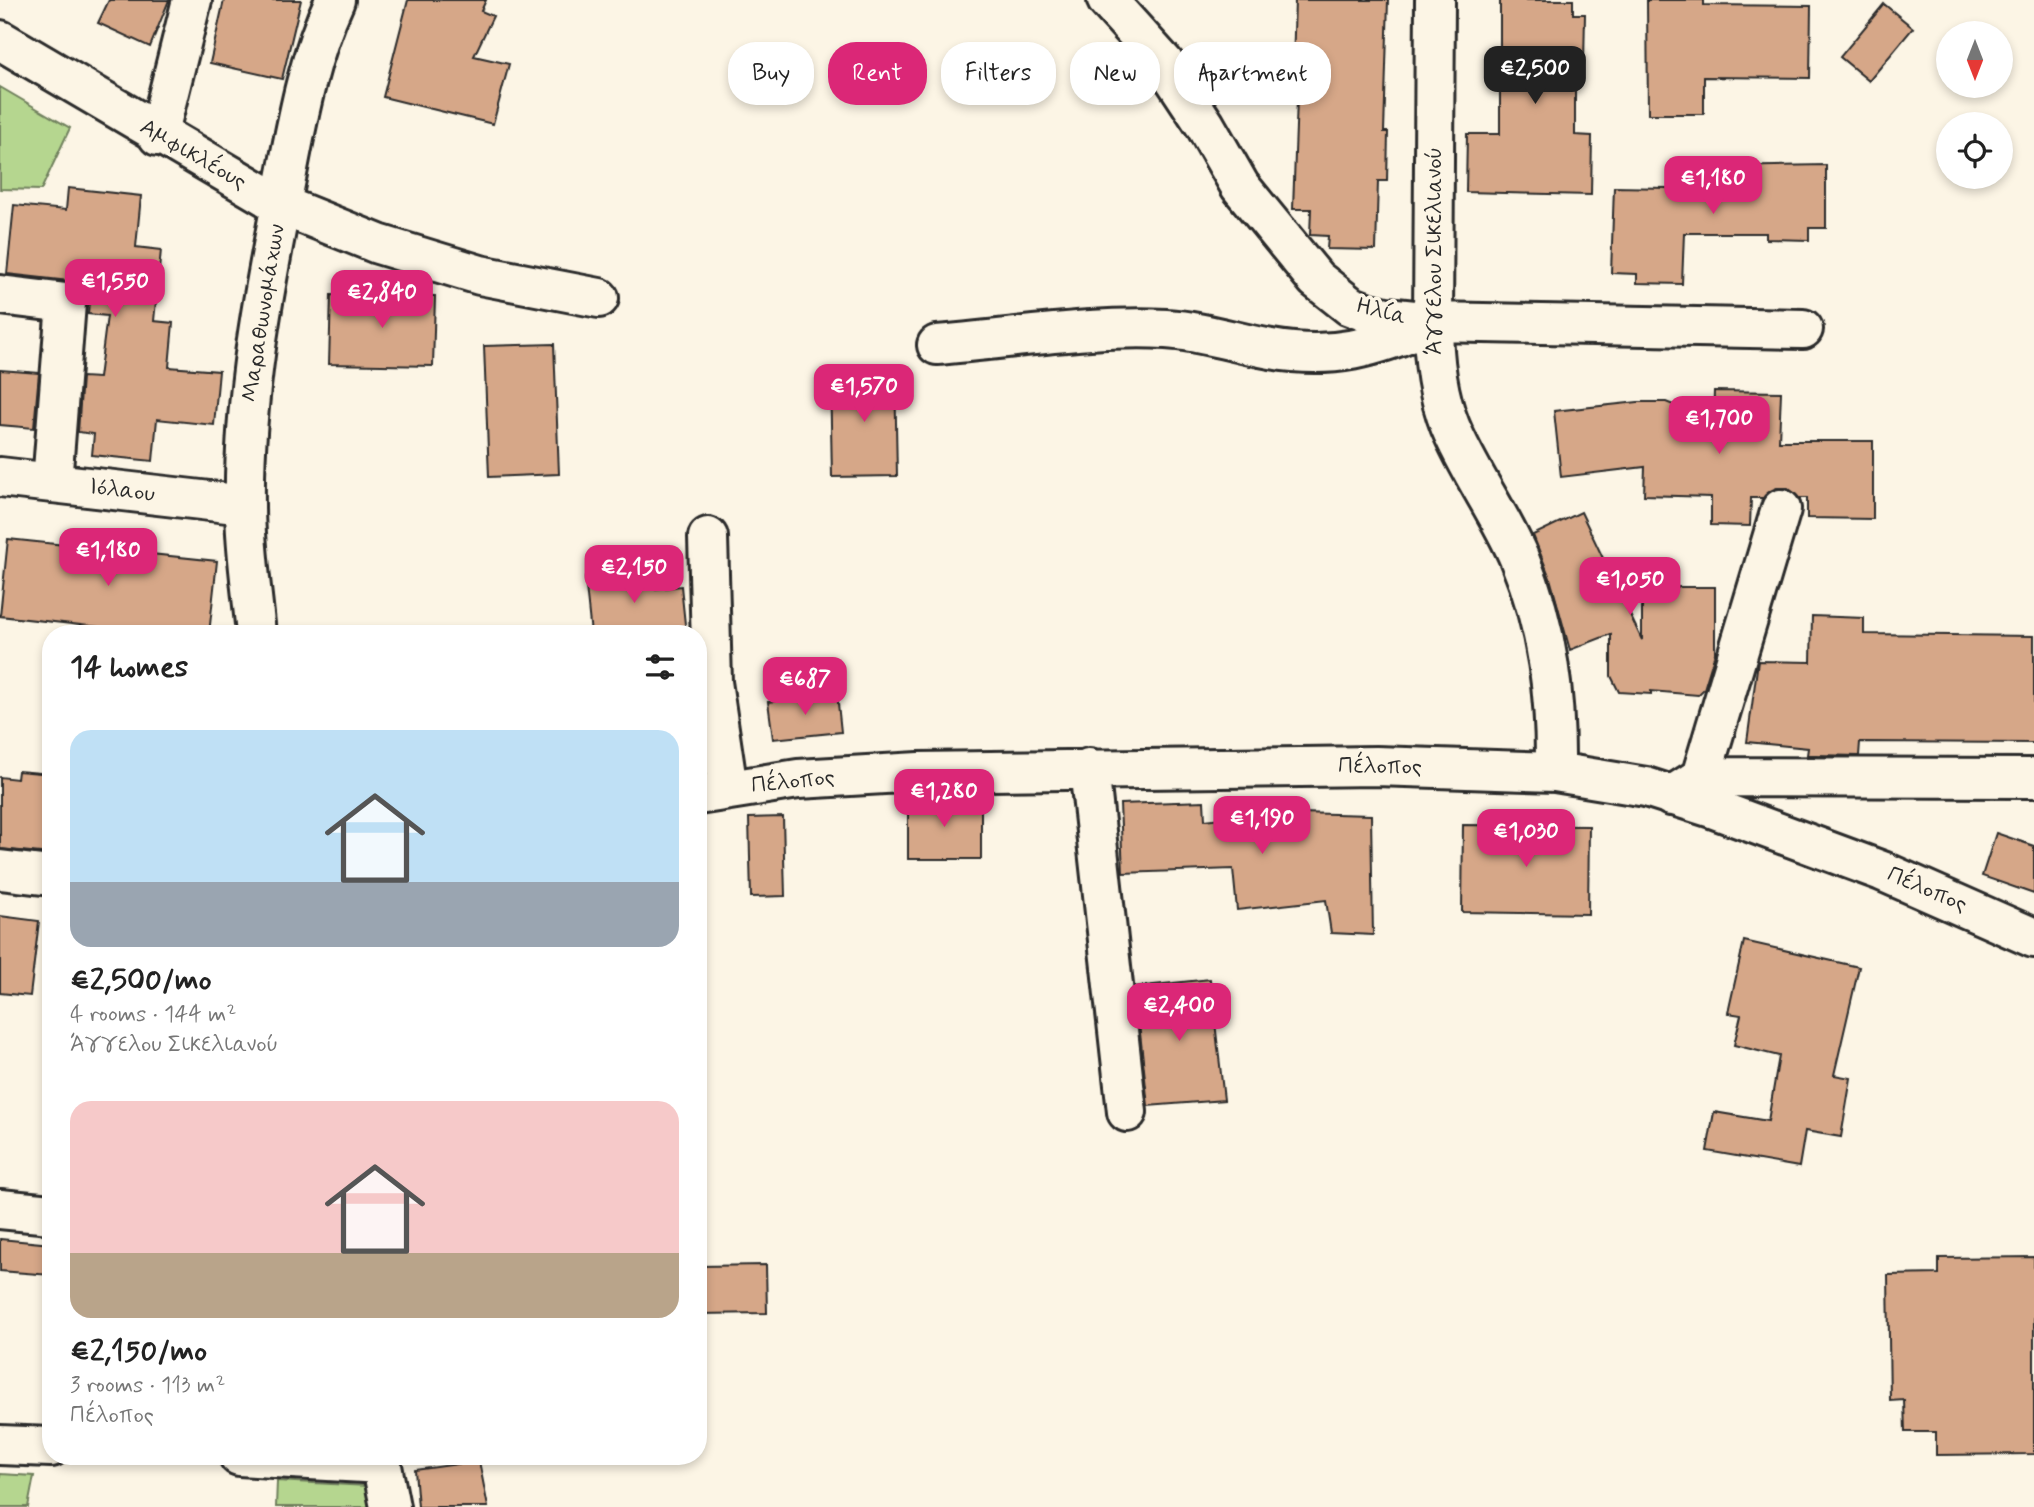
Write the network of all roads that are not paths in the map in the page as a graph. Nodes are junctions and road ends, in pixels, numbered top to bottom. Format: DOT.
graph roads {
  1 [pos="192,0"];
  2 [pos="335,0"];
  3 [pos="1107,0"];
  4 [pos="1435,0"];
  5 [pos="0,40"];
  6 [pos="158,136"];
  7 [pos="281,205"];
  8 [pos="0,295"];
  9 [pos="599,298"];
  10 [pos="1433,322"];
  11 [pos="1803,329"];
  12 [pos="937,345"];
  13 [pos="0,477"];
  14 [pos="52,483"];
  15 [pos="244,505"];
  16 [pos="1781,509"];
  17 [pos="708,537"];
  18 [pos="256,625"];
  19 [pos="1089,768"];
  20 [pos="1555,772"];
  21 [pos="2034,778"];
  22 [pos="1686,786"];
  23 [pos="713,792"];
  24 [pos="0,870"];
  25 [pos="42,875"];
  26 [pos="2034,938"];
  27 [pos="1126,1112"];
  28 [pos="0,1209"];
  29 [pos="42,1213"];
  30 [pos="0,1445"];
  31 [pos="42,1447"];
  32 [pos="382,1465"];
  33 [pos="390,1507"];
  1 -- 6 [label="street"];
  2 -- 7 [label="street, Μαραθωνομάχων"];
  3 -- 10 [label="street, Ηλία"];
  4 -- 10 [label="street, Άγγελου Σικελιανού"];
  5 -- 6 [label="street, Αμφικλέους"];
  6 -- 7 [label="street, Αμφικλέους"];
  7 -- 9 [label="street, Αμφικλέους"];
  7 -- 15 [label="street, Μαραθωνομάχων"];
  8 -- 14 [label="street"];
  10 -- 11 [label="street, Ηλία"];
  10 -- 12 [label="street"];
  10 -- 20 [label="street, Άγγελου Σικελιανού"];
  13 -- 14 [label="street, Ιόλαου"];
  14 -- 15 [label="street, Ιόλαου"];
  15 -- 18 [label="street, Μαραθωνομάχων"];
  16 -- 22 [label="street"];
  17 -- 23 [label="street"];
  19 -- 20 [label="street, Πέλοπος"];
  19 -- 23 [label="street, Πέλοπος"];
  19 -- 27 [label="street"];
  20 -- 22 [label="street, Πέλοπος"];
  21 -- 22 [label="street"];
  22 -- 26 [label="street, Πέλοπος"];
  24 -- 25 [label="street"];
  28 -- 29 [label="street"];
  30 -- 31 [label="street"];
  32 -- 33 [label="street"];
}
